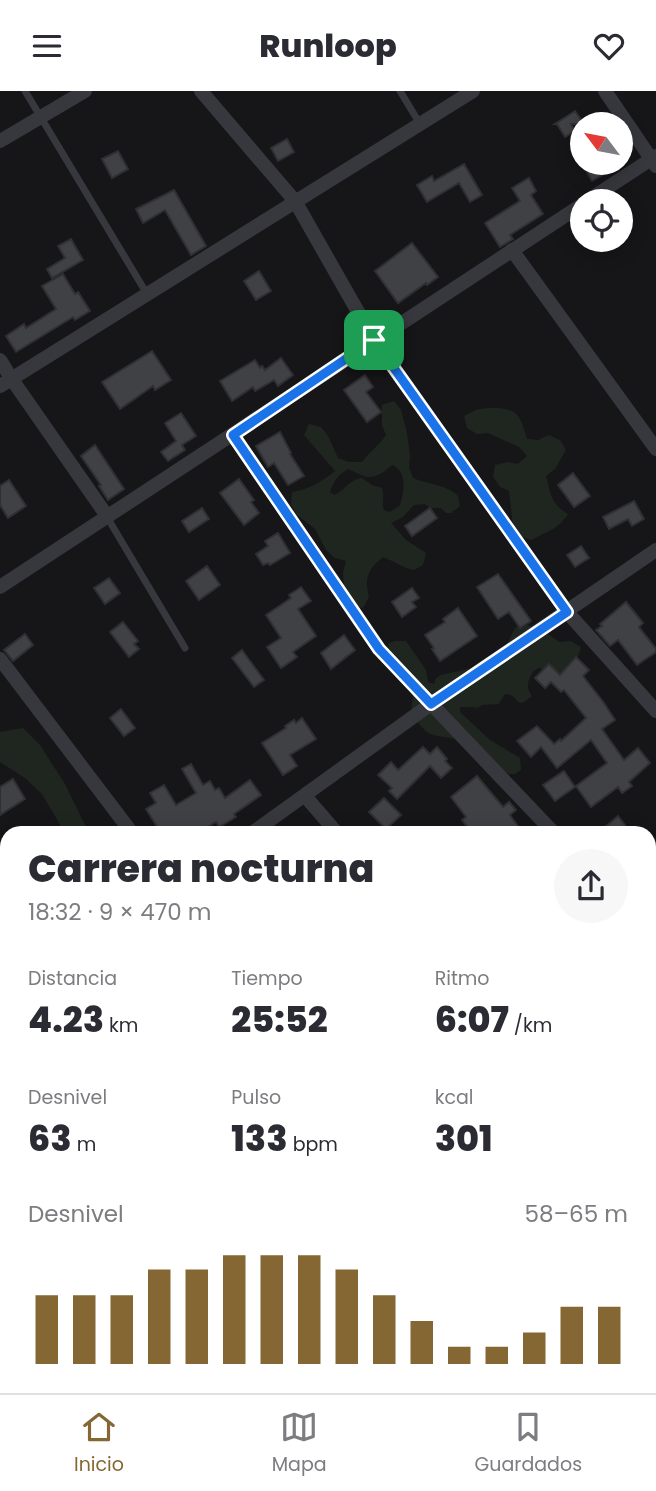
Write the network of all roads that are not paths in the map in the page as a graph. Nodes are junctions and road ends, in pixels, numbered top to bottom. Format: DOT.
graph roads {
  1 [pos="25,91"];
  2 [pos="85,91"];
  3 [pos="201,91"];
  4 [pos="400,91"];
  5 [pos="473,91"];
  6 [pos="605,91"];
  7 [pos="41,117"];
  8 [pos="420,124"];
  9 [pos="0,141"];
  10 [pos="654,160"];
  11 [pos="606,189"];
  12 [pos="295,201"];
  13 [pos="570,212"];
  14 [pos="512,250"];
  15 [pos="146,294"];
  16 [pos="374,340"];
  17 [pos="0,360"];
  18 [pos="6,382"];
  19 [pos="233,435"];
  20 [pos="656,449"];
  21 [pos="107,516"];
  22 [pos="656,550"];
  23 [pos="0,587"];
  24 [pos="567,612"];
  25 [pos="185,648"];
  26 [pos="0,659"];
  27 [pos="431,704"];
  28 [pos="656,711"];
  29 [pos="305,796"];
  30 [pos="127,826"];
  31 [pos="262,826"];
  32 [pos="331,826"];
  33 [pos="547,826"];
  1 -- 7 [label="lane"];
  2 -- 7 [label="street"];
  3 -- 12 [label="street"];
  4 -- 8 [label="lane"];
  5 -- 8 [label="street"];
  6 -- 10 [label="street"];
  7 -- 9 [label="street"];
  7 -- 15 [label="lane"];
  8 -- 12 [label="street"];
  10 -- 11 [label="street"];
  12 -- 15 [label="street"];
  12 -- 16 [label="street"];
  13 -- 14 [label="street"];
  14 -- 16 [label="street"];
  14 -- 20 [label="street"];
  15 -- 18 [label="street"];
  16 -- 19 [label="street"];
  16 -- 24 [label="street"];
  17 -- 18 [label="street"];
  18 -- 21 [label="street"];
  19 -- 21 [label="street"];
  19 -- 27 [label="street"];
  21 -- 23 [label="street"];
  21 -- 25 [label="lane"];
  22 -- 24 [label="street"];
  24 -- 27 [label="street"];
  24 -- 28 [label="street"];
  26 -- 30 [label="street"];
  27 -- 29 [label="street"];
  27 -- 33 [label="street"];
  29 -- 31 [label="street"];
  29 -- 32 [label="street"];
}
